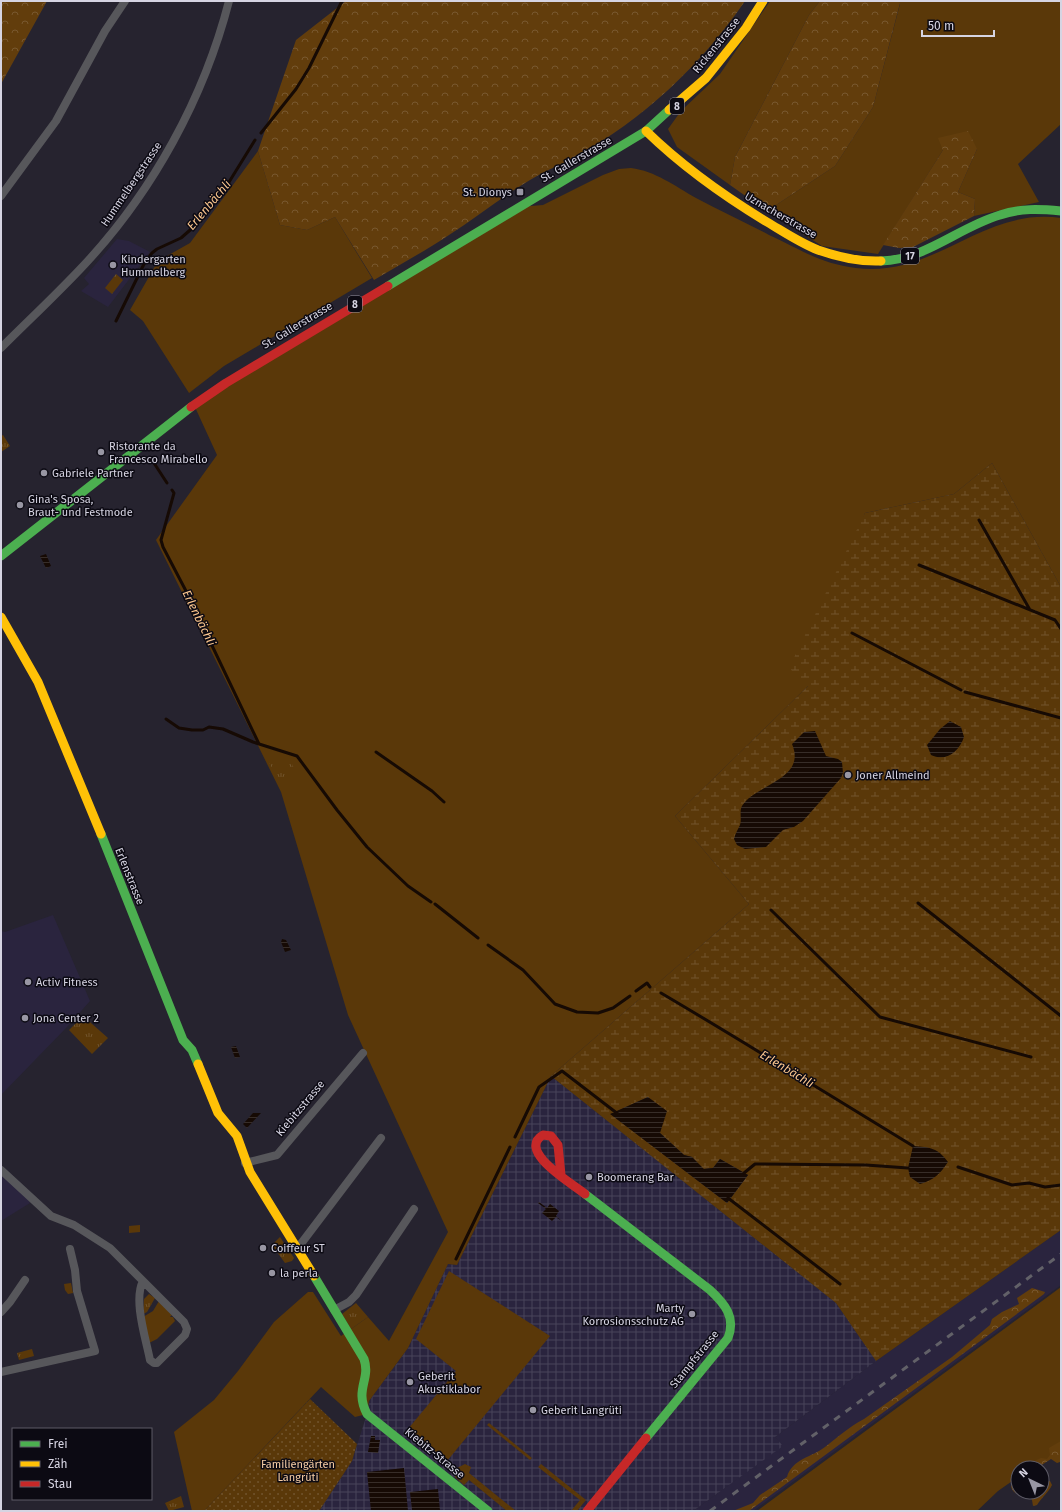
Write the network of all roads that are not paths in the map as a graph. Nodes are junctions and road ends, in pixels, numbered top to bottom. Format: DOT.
graph roads {
  1 [pos="125,1"];
  2 [pos="229,1"];
  3 [pos="763,1"];
  4 [pos="646,131"];
  5 [pos="1,196"];
  6 [pos="1061,211"];
  7 [pos="1,348"];
  8 [pos="1,556"];
  9 [pos="1,617"];
  10 [pos="363,1053"];
  11 [pos="381,1138"];
  12 [pos="245,1163"];
  13 [pos="1,1170"];
  14 [pos="561,1175"];
  15 [pos="414,1209"];
  16 [pos="70,1249"];
  17 [pos="297,1249"];
  18 [pos="25,1280"];
  19 [pos="143,1281"];
  20 [pos="334,1310"];
  21 [pos="1,1312"];
  22 [pos="1,1372"];
  23 [pos="488,1511"];
  24 [pos="587,1511"];
  1 -- 5 [label="street"];
  2 -- 7 [label="street, Hummelbergstrasse"];
  3 -- 4 [label="street, Rickenstrasse / 8"];
  4 -- 6 [label="street, Uznacherstrasse / 17"];
  4 -- 8 [label="street, St. Gallerstrasse / 8"];
  9 -- 12 [label="street, Erlenstrasse"];
  10 -- 12 [label="street, Kiebitzstrasse"];
  11 -- 17 [label="street"];
  12 -- 17 [label="street"];
  13 -- 19 [label="street"];
  14 -- 24 [label="street, Stampfstrasse"];
  15 -- 20 [label="street"];
  16 -- 22 [label="street"];
  17 -- 20 [label="street"];
  18 -- 21 [label="street"];
  19 -- 19 [label="street"];
  20 -- 23 [label="street, Kiebitz-Strasse"];
}
